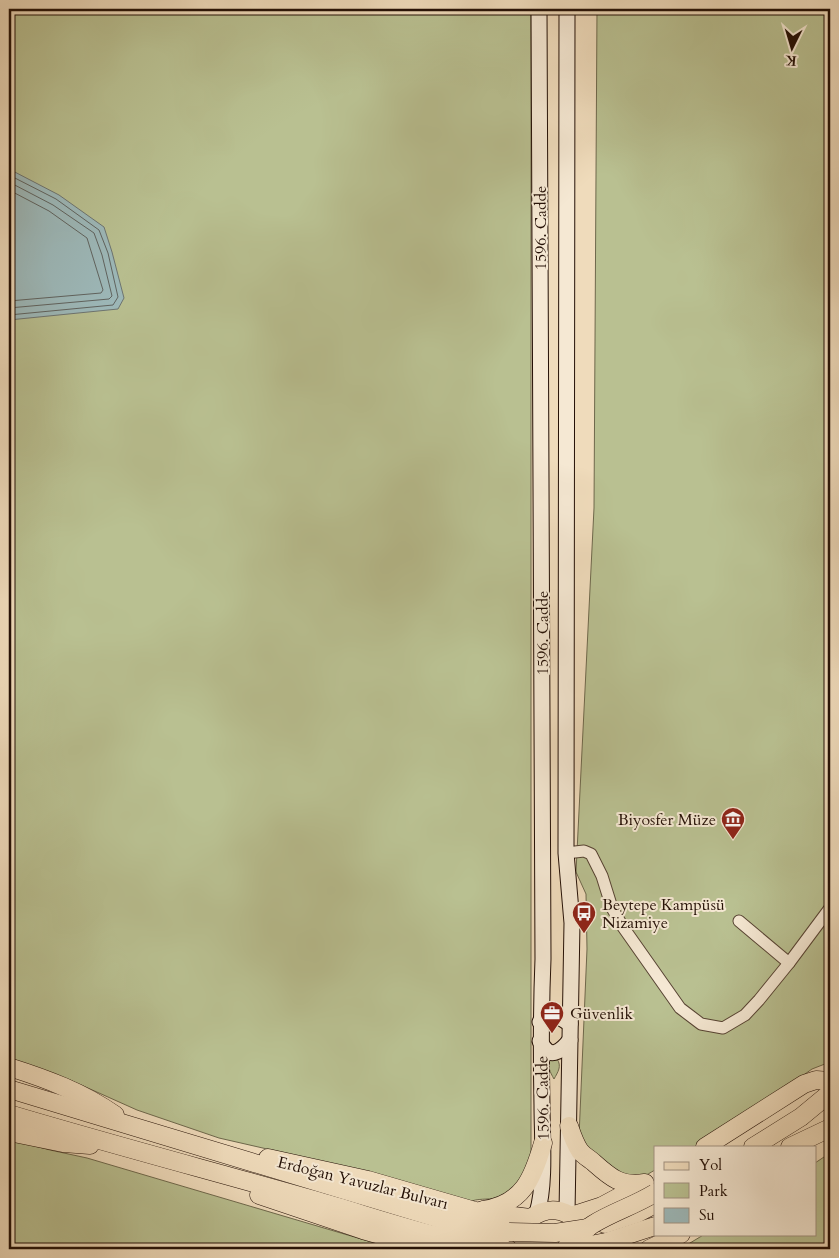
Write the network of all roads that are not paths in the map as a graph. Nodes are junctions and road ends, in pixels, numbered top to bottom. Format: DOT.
graph roads {
  1 [pos="539,9"];
  2 [pos="566,9"];
  3 [pos="566,853"];
  4 [pos="830,908"];
  5 [pos="739,921"];
  6 [pos="789,963"];
  7 [pos="540,1022"];
  8 [pos="570,1024"];
  9 [pos="570,1040"];
  10 [pos="540,1041"];
  11 [pos="9,1067"];
  12 [pos="830,1081"];
  13 [pos="830,1086"];
  14 [pos="9,1089"];
  15 [pos="830,1093"];
  16 [pos="9,1114"];
  17 [pos="129,1126"];
  18 [pos="569,1126"];
  19 [pos="830,1128"];
  20 [pos="9,1132"];
  21 [pos="830,1135"];
  22 [pos="542,1143"];
  23 [pos="732,1144"];
  24 [pos="195,1146"];
  25 [pos="708,1146"];
  26 [pos="755,1146"];
  27 [pos="792,1146"];
  28 [pos="816,1146"];
  29 [pos="123,1148"];
  30 [pos="197,1168"];
  31 [pos="652,1185"];
  32 [pos="654,1205"];
  33 [pos="602,1206"];
  34 [pos="475,1211"];
  35 [pos="569,1214"];
  36 [pos="534,1215"];
  37 [pos="654,1226"];
  38 [pos="677,1236"];
  39 [pos="602,1239"];
  40 [pos="507,1243"];
  41 [pos="430,1249"];
  42 [pos="518,1249"];
  43 [pos="567,1249"];
  44 [pos="586,1249"];
  45 [pos="649,1249"];
  1 -- 7 [label="main road, 1596. Cadde"];
  2 -- 3 [label="main road, 1596. Cadde"];
  3 -- 6 [label="street"];
  3 -- 8 [label="main road, 1596. Cadde"];
  4 -- 6 [label="street"];
  5 -- 6 [label="street"];
  7 -- 8 [label="main road"];
  7 -- 10 [label="main road, 1596. Cadde"];
  8 -- 9 [label="main road, 1596. Cadde"];
  9 -- 10 [label="main road"];
  9 -- 18 [label="main road, 1596. Cadde"];
  10 -- 22 [label="main road, 1596. Cadde"];
  11 -- 17 [label="main road"];
  12 -- 25 [label="main road"];
  13 -- 23 [label="main road"];
  14 -- 17 [label="main road, Erdoğan Yavuzlar Bulvarı"];
  15 -- 26 [label="main road"];
  16 -- 29 [label="main road, Erdoğan Yavuzlar Bulvarı"];
  17 -- 24 [label="main road, Erdoğan Yavuzlar Bulvarı"];
  18 -- 31 [label="main road"];
  18 -- 35 [label="main road, 1596. Cadde"];
  19 -- 27 [label="main road"];
  20 -- 29 [label="main road"];
  21 -- 28 [label="main road"];
  22 -- 34 [label="main road"];
  22 -- 36 [label="main road, 1596. Cadde"];
  24 -- 34 [label="main road, Erdoğan Yavuzlar Bulvarı"];
  24 -- 40 [label="main road, Erdoğan Yavuzlar Bulvarı"];
  29 -- 30 [label="main road, Erdoğan Yavuzlar Bulvarı"];
  30 -- 40 [label="main road, Erdoğan Yavuzlar Bulvarı"];
  30 -- 41 [label="main road, Erdoğan Yavuzlar Bulvarı"];
  31 -- 33 [label="main road, Erdoğan Yavuzlar Bulvarı"];
  31 -- 43 [label="main road, bridge"];
  32 -- 39 [label="main road"];
  33 -- 35 [label="main road, Erdoğan Yavuzlar Bulvarı"];
  33 -- 39 [label="main road"];
  34 -- 36 [label="main road, Erdoğan Yavuzlar Bulvarı"];
  35 -- 36 [label="main road, Erdoğan Yavuzlar Bulvarı"];
  35 -- 44 [label="main road"];
  36 -- 42 [label="main road, 1596. Cadde"];
  37 -- 39 [label="main road"];
  38 -- 45 [label="main road"];
  39 -- 40 [label="main road, bridge"];
  39 -- 43 [label="main road, bridge"];
}
